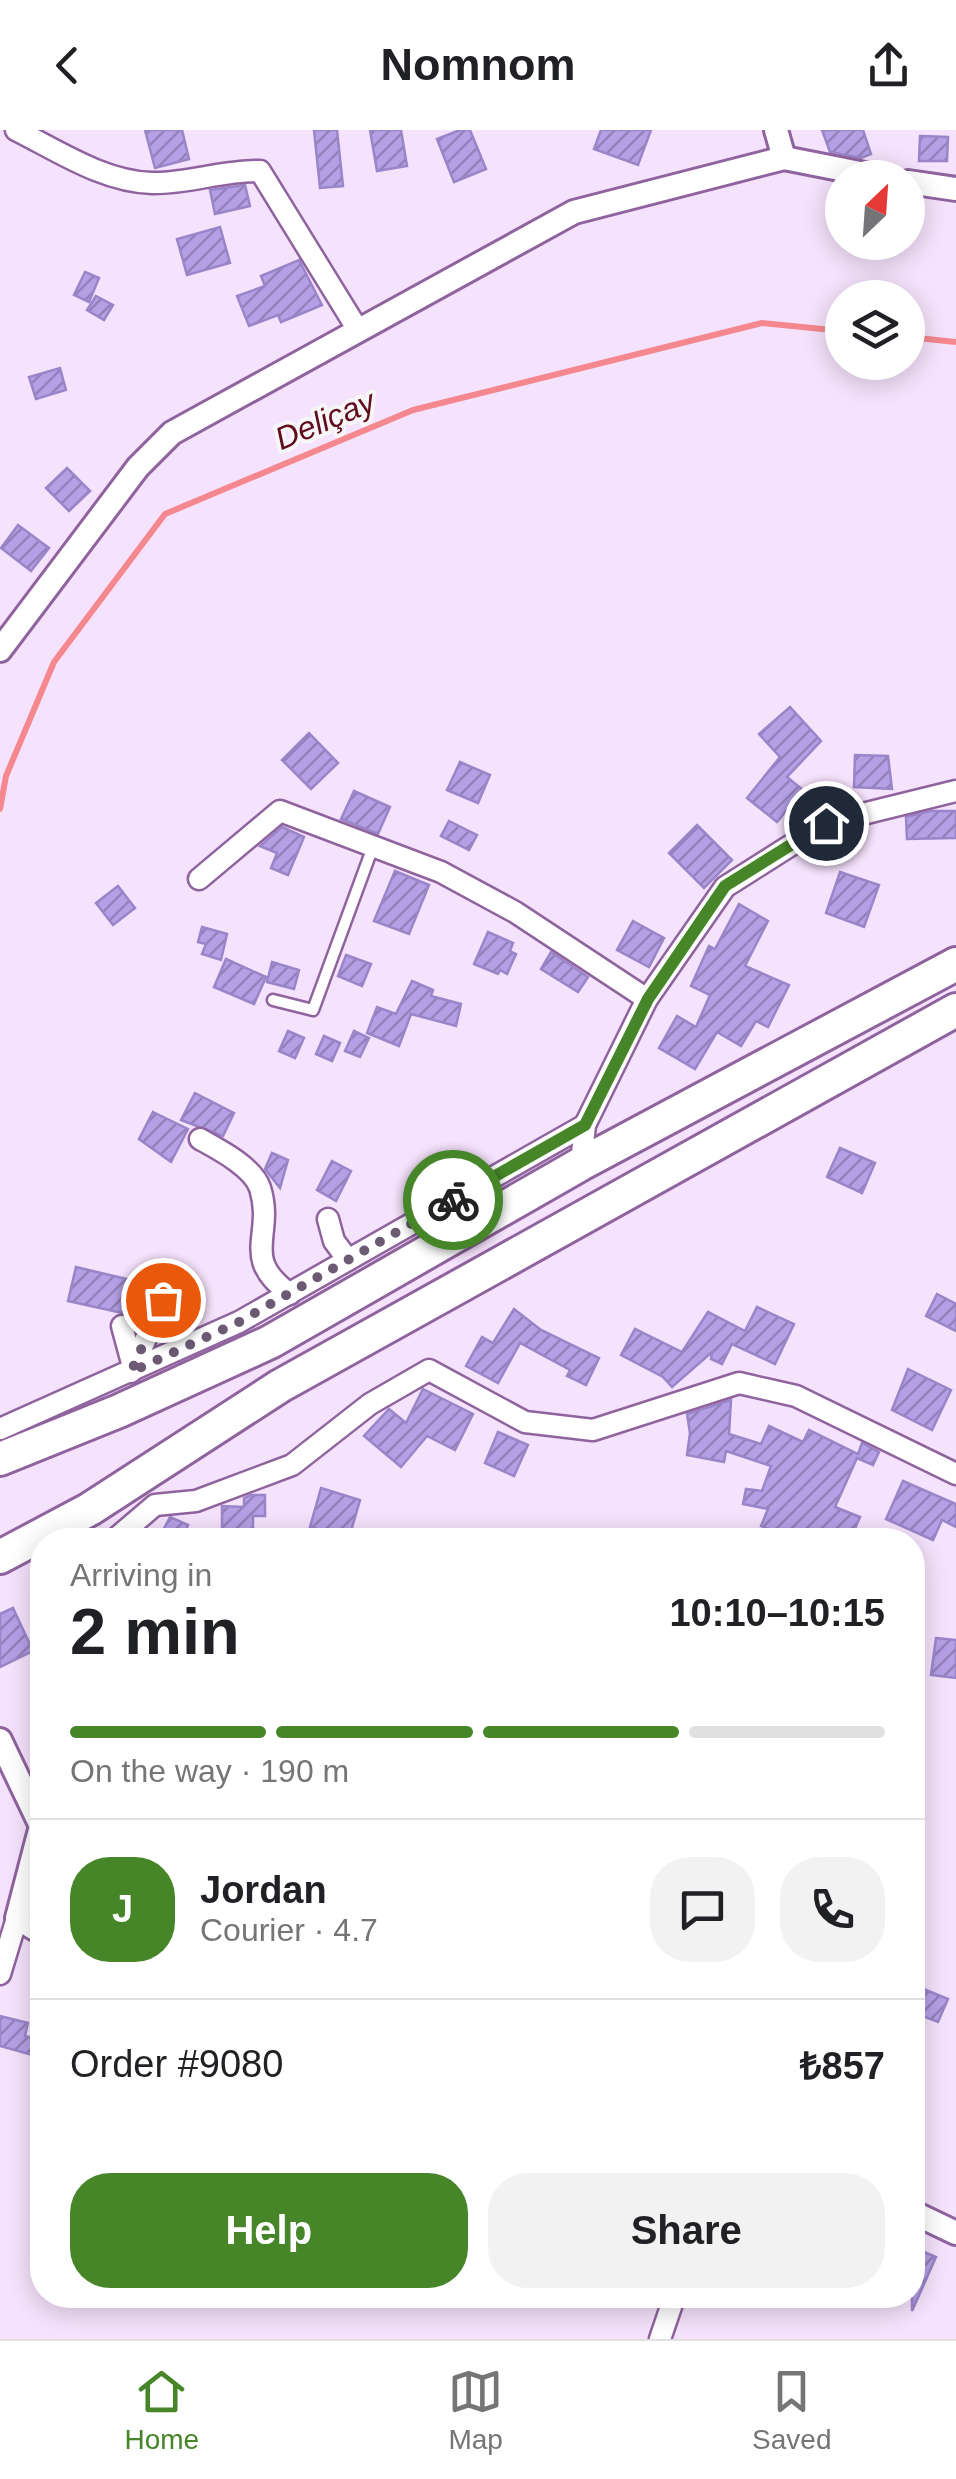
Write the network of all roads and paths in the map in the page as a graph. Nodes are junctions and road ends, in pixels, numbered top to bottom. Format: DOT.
graph roads {
  1 [pos="16,130"];
  2 [pos="776,130"];
  3 [pos="784,158"];
  4 [pos="825,166"];
  5 [pos="925,184"];
  6 [pos="956,188"];
  7 [pos="358,330"];
  8 [pos="0,650"];
  9 [pos="956,792"];
  10 [pos="374,844"];
  11 [pos="199,879"];
  12 [pos="956,964"];
  13 [pos="648,999"];
  14 [pos="273,1000"];
  15 [pos="956,1010"];
  16 [pos="585,1125"];
  17 [pos="200,1140"];
  18 [pos="581,1164"];
  19 [pos="328,1219"];
  20 [pos="348,1260"];
  21 [pos="290,1294"];
  22 [pos="163,1300"];
  23 [pos="122,1326"];
  24 [pos="132,1368"];
  25 [pos="0,1429"];
  26 [pos="0,1459"];
  27 [pos="956,1474"];
  28 [pos="56,1528"];
  29 [pos="128,1528"];
  30 [pos="30,1541"];
  31 [pos="0,1557"];
  32 [pos="0,1740"];
  33 [pos="30,1799"];
  34 [pos="30,1868"];
  35 [pos="17,1918"];
  36 [pos="30,1926"];
  37 [pos="0,1974"];
  38 [pos="925,2218"];
  39 [pos="956,2233"];
  40 [pos="671,2308"];
  41 [pos="660,2339"];
  1 -- 7 [label="street"];
  2 -- 3 [label="street"];
  3 -- 4 [label="street"];
  3 -- 7 [label="street"];
  5 -- 6 [label="street"];
  7 -- 8 [label="street"];
  9 -- 13 [label="street"];
  10 -- 11 [label="street"];
  10 -- 13 [label="street"];
  10 -- 14 [label="lane"];
  12 -- 18 [label="highway"];
  13 -- 16 [label="street"];
  15 -- 28 [label="highway"];
  16 -- 18 [label="street"];
  16 -- 20 [label="street"];
  17 -- 21 [label="street"];
  18 -- 26 [label="highway"];
  19 -- 20 [label="street"];
  20 -- 21 [label="street"];
  21 -- 24 [label="street"];
  22 -- 24 [label="street"];
  23 -- 24 [label="street"];
  24 -- 25 [label="street"];
  27 -- 29 [label="street"];
  30 -- 31 [label="highway"];
  32 -- 33 [label="street"];
  34 -- 35 [label="street"];
  35 -- 36 [label="street"];
  35 -- 37 [label="street"];
  38 -- 39 [label="street"];
  40 -- 41 [label="street"];
}
